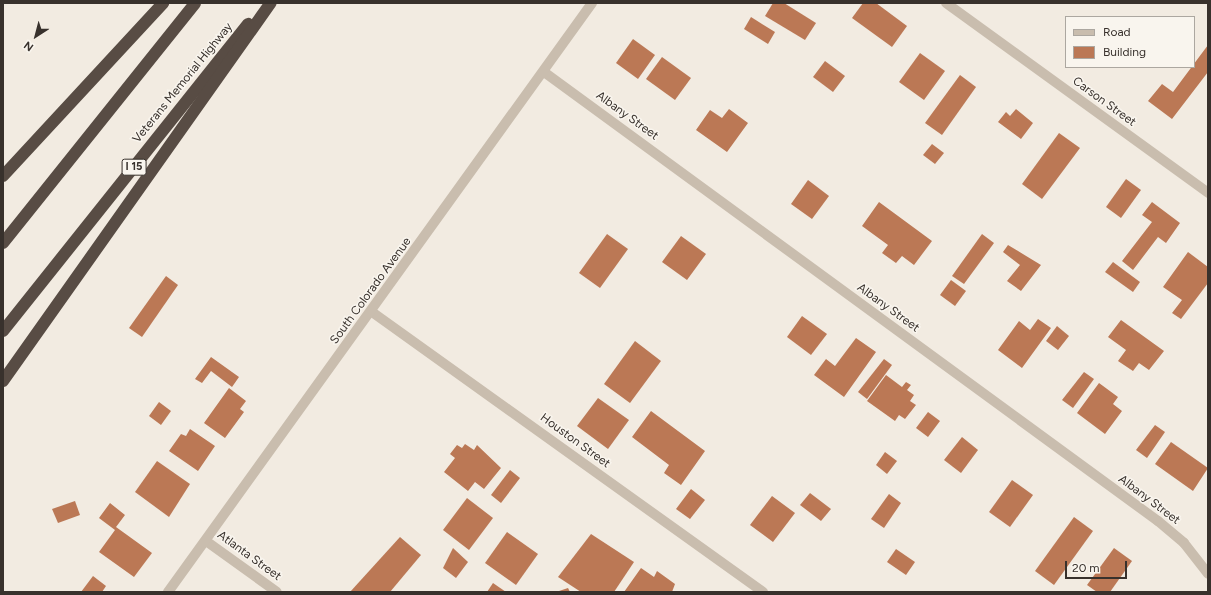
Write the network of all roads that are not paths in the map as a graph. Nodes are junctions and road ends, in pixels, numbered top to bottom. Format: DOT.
graph roads {
  1 [pos="164,3"];
  2 [pos="195,3"];
  3 [pos="265,3"];
  4 [pos="272,3"];
  5 [pos="592,3"];
  6 [pos="946,3"];
  7 [pos="544,72"];
  8 [pos="3,176"];
  9 [pos="1208,193"];
  10 [pos="3,243"];
  11 [pos="372,312"];
  12 [pos="3,331"];
  13 [pos="3,381"];
  14 [pos="206,541"];
  15 [pos="1208,574"];
  16 [pos="168,592"];
  17 [pos="278,592"];
  18 [pos="763,592"];
  1 -- 8 [label="highway"];
  2 -- 10 [label="highway"];
  3 -- 12 [label="highway, Veterans Memorial Highway / I 15"];
  4 -- 13 [label="highway"];
  5 -- 7 [label="street, South Colorado Avenue"];
  6 -- 9 [label="street, Carson Street"];
  7 -- 11 [label="street, South Colorado Avenue"];
  7 -- 15 [label="street, Albany Street"];
  11 -- 14 [label="street, South Colorado Avenue"];
  11 -- 18 [label="street, Houston Street"];
  14 -- 16 [label="street, South Colorado Avenue"];
  14 -- 17 [label="street, Atlanta Street"];
}
